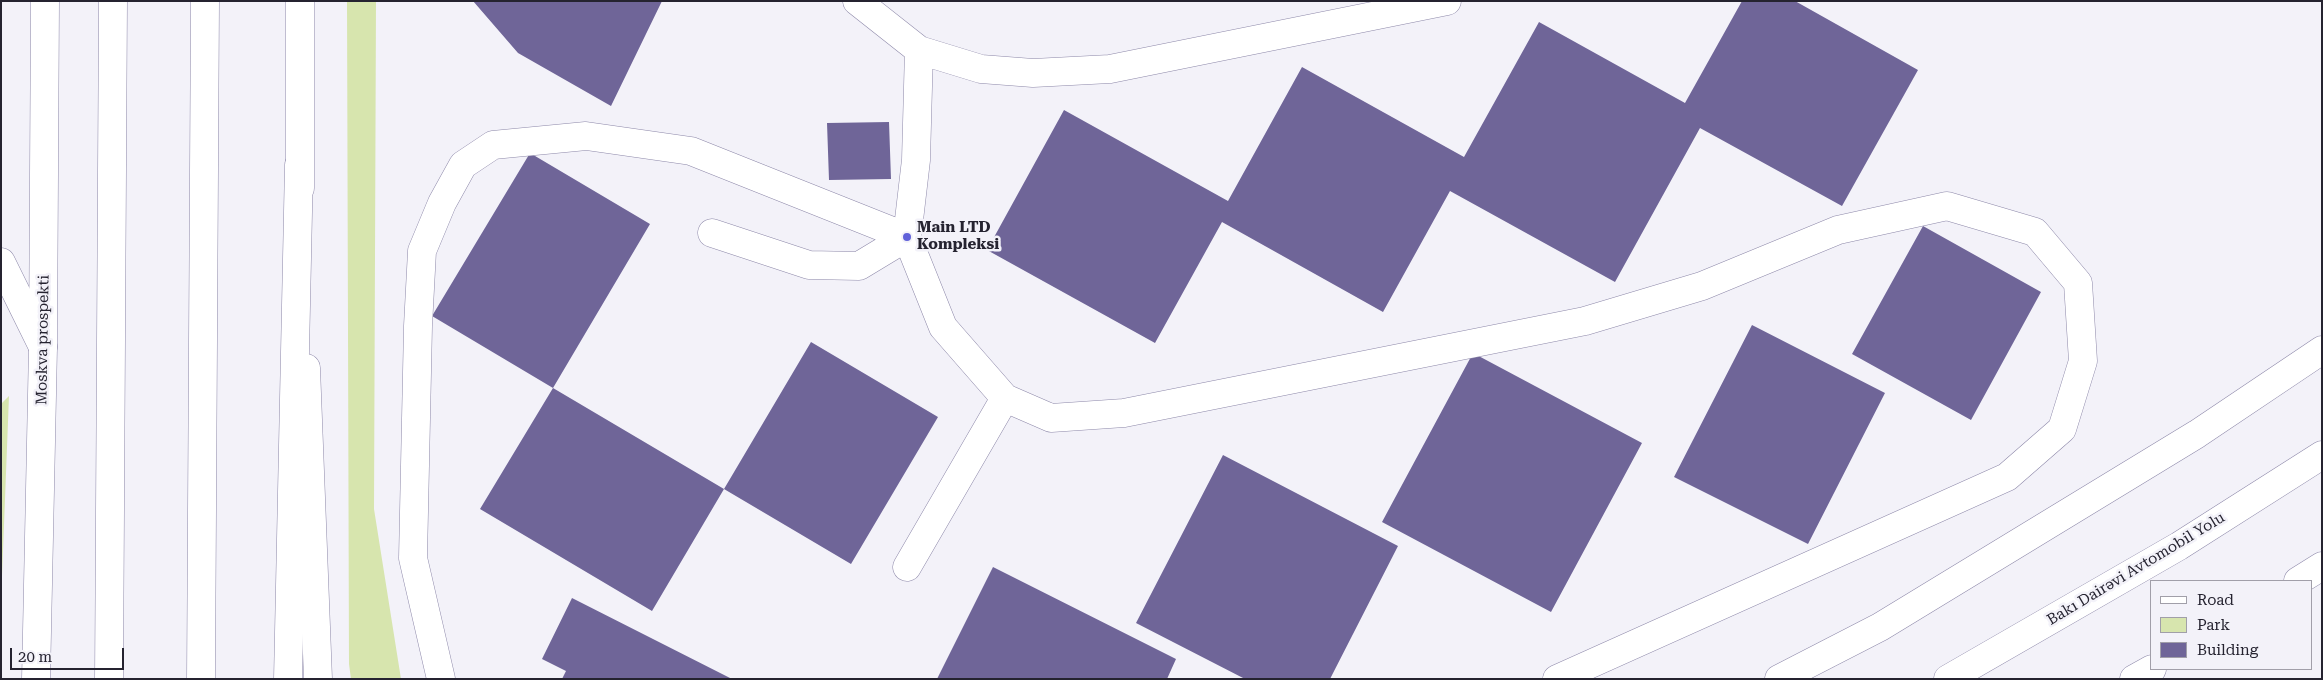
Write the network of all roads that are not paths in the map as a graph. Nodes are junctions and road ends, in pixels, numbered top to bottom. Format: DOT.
graph roads {
  1 [pos="45,1"];
  2 [pos="113,1"];
  3 [pos="205,1"];
  4 [pos="300,1"];
  5 [pos="857,1"];
  6 [pos="1447,1"];
  7 [pos="920,50"];
  8 [pos="299,165"];
  9 [pos="712,233"];
  10 [pos="907,237"];
  11 [pos="1,262"];
  12 [pos="43,347"];
  13 [pos="2322,350"];
  14 [pos="1005,398"];
  15 [pos="2322,455"];
  16 [pos="2322,566"];
  17 [pos="907,567"];
  18 [pos="2300,580"];
  19 [pos="2150,669"];
  20 [pos="36,679"];
  21 [pos="109,679"];
  22 [pos="202,679"];
  23 [pos="288,679"];
  24 [pos="318,679"];
  25 [pos="441,679"];
  26 [pos="1557,679"];
  27 [pos="1779,679"];
  28 [pos="1948,679"];
  29 [pos="2134,679"];
  1 -- 12 [label="main road, Moskva prospekti"];
  2 -- 21 [label="main road"];
  3 -- 22 [label="main road"];
  4 -- 8 [label="main road"];
  5 -- 7 [label="main road"];
  6 -- 7 [label="main road"];
  7 -- 10 [label="main road"];
  8 -- 23 [label="main road"];
  8 -- 24 [label="main road"];
  9 -- 10 [label="main road"];
  10 -- 14 [label="main road"];
  10 -- 25 [label="main road"];
  11 -- 12 [label="main road"];
  12 -- 20 [label="main road, Moskva prospekti"];
  13 -- 27 [label="main road"];
  14 -- 17 [label="main road"];
  14 -- 26 [label="main road"];
  15 -- 28 [label="main road, Bakı Dairəvi Avtomobil Yolu"];
  16 -- 18 [label="main road"];
  19 -- 29 [label="main road"];
}
